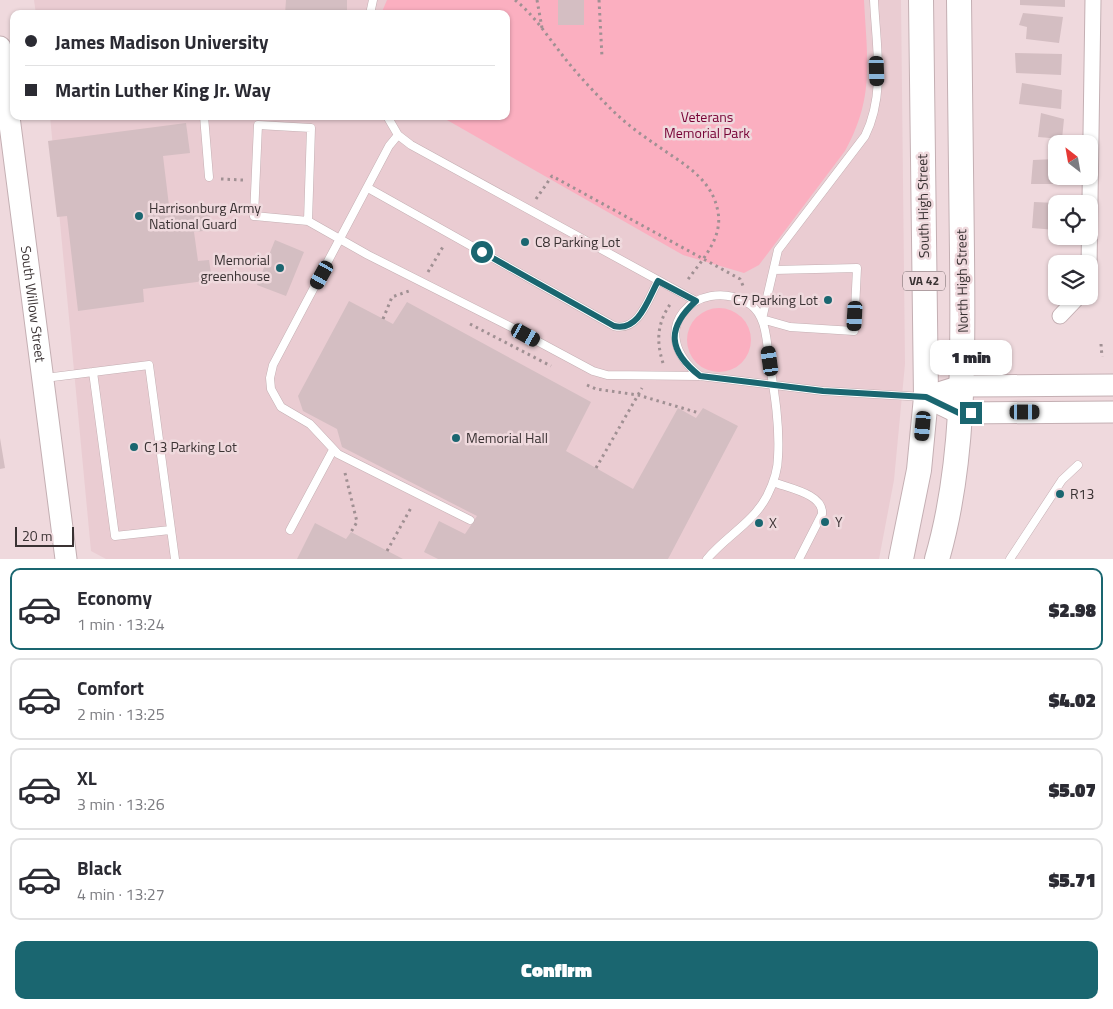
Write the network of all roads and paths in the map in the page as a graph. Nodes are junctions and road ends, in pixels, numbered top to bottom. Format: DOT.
graph roads {
  1 [pos="515,0"];
  2 [pos="537,0"];
  3 [pos="599,0"];
  4 [pos="874,0"];
  5 [pos="921,0"];
  6 [pos="959,0"];
  7 [pos="1093,0"];
  8 [pos="542,28"];
  9 [pos="0,47"];
  10 [pos="602,57"];
  11 [pos="10,107"];
  12 [pos="12,120"];
  13 [pos="204,120"];
  14 [pos="389,120"];
  15 [pos="398,135"];
  16 [pos="209,177"];
  17 [pos="368,188"];
  18 [pos="529,208"];
  19 [pos="308,220"];
  20 [pos="450,234"];
  21 [pos="341,240"];
  22 [pos="1089,255"];
  23 [pos="703,259"];
  24 [pos="774,270"];
  25 [pos="422,281"];
  26 [pos="658,281"];
  27 [pos="679,292"];
  28 [pos="696,301"];
  29 [pos="1069,305"];
  30 [pos="753,306"];
  31 [pos="1060,316"];
  32 [pos="762,319"];
  33 [pos="1101,344"];
  34 [pos="1102,357"];
  35 [pos="93,372"];
  36 [pos="649,376"];
  37 [pos="700,376"];
  38 [pos="43,378"];
  39 [pos="1113,385"];
  40 [pos="774,386"];
  41 [pos="961,386"];
  42 [pos="926,397"];
  43 [pos="1113,412"];
  44 [pos="959,413"];
  45 [pos="333,450"];
  46 [pos="1078,465"];
  47 [pos="596,468"];
  48 [pos="773,482"];
  49 [pos="418,494"];
  50 [pos="470,520"];
  51 [pos="170,530"];
  52 [pos="290,530"];
  53 [pos="351,532"];
  54 [pos="387,551"];
  55 [pos="66,559"];
  56 [pos="175,559"];
  57 [pos="707,559"];
  58 [pos="799,559"];
  59 [pos="901,559"];
  60 [pos="937,559"];
  61 [pos="1010,559"];
  1 -- 8 [label="path"];
  2 -- 8 [label="path"];
  3 -- 10 [label="path"];
  4 -- 24 [label="lane"];
  5 -- 42 [label="main road, South High Street / VA 42"];
  6 -- 41 [label="main road, North High Street / VA 42"];
  7 -- 22 [label="street"];
  8 -- 23 [label="path"];
  9 -- 11 [label="street, South Willow Street"];
  12 -- 38 [label="street, South Willow Street"];
  13 -- 16 [label="lane"];
  14 -- 15 [label="lane"];
  15 -- 17 [label="lane"];
  15 -- 18 [label="lane"];
  17 -- 20 [label="lane"];
  17 -- 21 [label="lane"];
  18 -- 23 [label="path"];
  18 -- 26 [label="lane"];
  19 -- 19 [label="lane"];
  19 -- 21 [label="lane"];
  20 -- 25 [label="path"];
  20 -- 26 [label="lane"];
  21 -- 25 [label="lane"];
  21 -- 45 [label="lane"];
  23 -- 27 [label="path"];
  23 -- 30 [label="path"];
  24 -- 32 [label="lane"];
  24 -- 32 [label="lane"];
  25 -- 36 [label="lane"];
  26 -- 27 [label="lane"];
  27 -- 28 [label="lane"];
  27 -- 36 [label="path"];
  28 -- 30 [label="lane"];
  28 -- 37 [label="lane"];
  29 -- 31 [label="street"];
  30 -- 32 [label="lane"];
  32 -- 40 [label="lane"];
  33 -- 34 [label="path"];
  35 -- 38 [label="lane"];
  35 -- 51 [label="lane"];
  35 -- 51 [label="lane"];
  36 -- 37 [label="lane"];
  36 -- 47 [label="path"];
  37 -- 40 [label="lane"];
  38 -- 55 [label="street, South Willow Street"];
  39 -- 41 [label="street"];
  40 -- 42 [label="lane"];
  40 -- 48 [label="lane"];
  41 -- 42 [label="street"];
  41 -- 44 [label="main road, North High Street / VA 42"];
  42 -- 44 [label="street"];
  42 -- 59 [label="main road, South High Street / VA 42"];
  43 -- 44 [label="street"];
  44 -- 60 [label="main road, North High Street / VA 42"];
  45 -- 49 [label="lane"];
  45 -- 52 [label="lane"];
  45 -- 53 [label="path"];
  46 -- 61 [label="lane"];
  48 -- 57 [label="lane"];
  48 -- 58 [label="lane"];
  49 -- 50 [label="lane"];
  49 -- 54 [label="path"];
  51 -- 56 [label="lane"];
}
